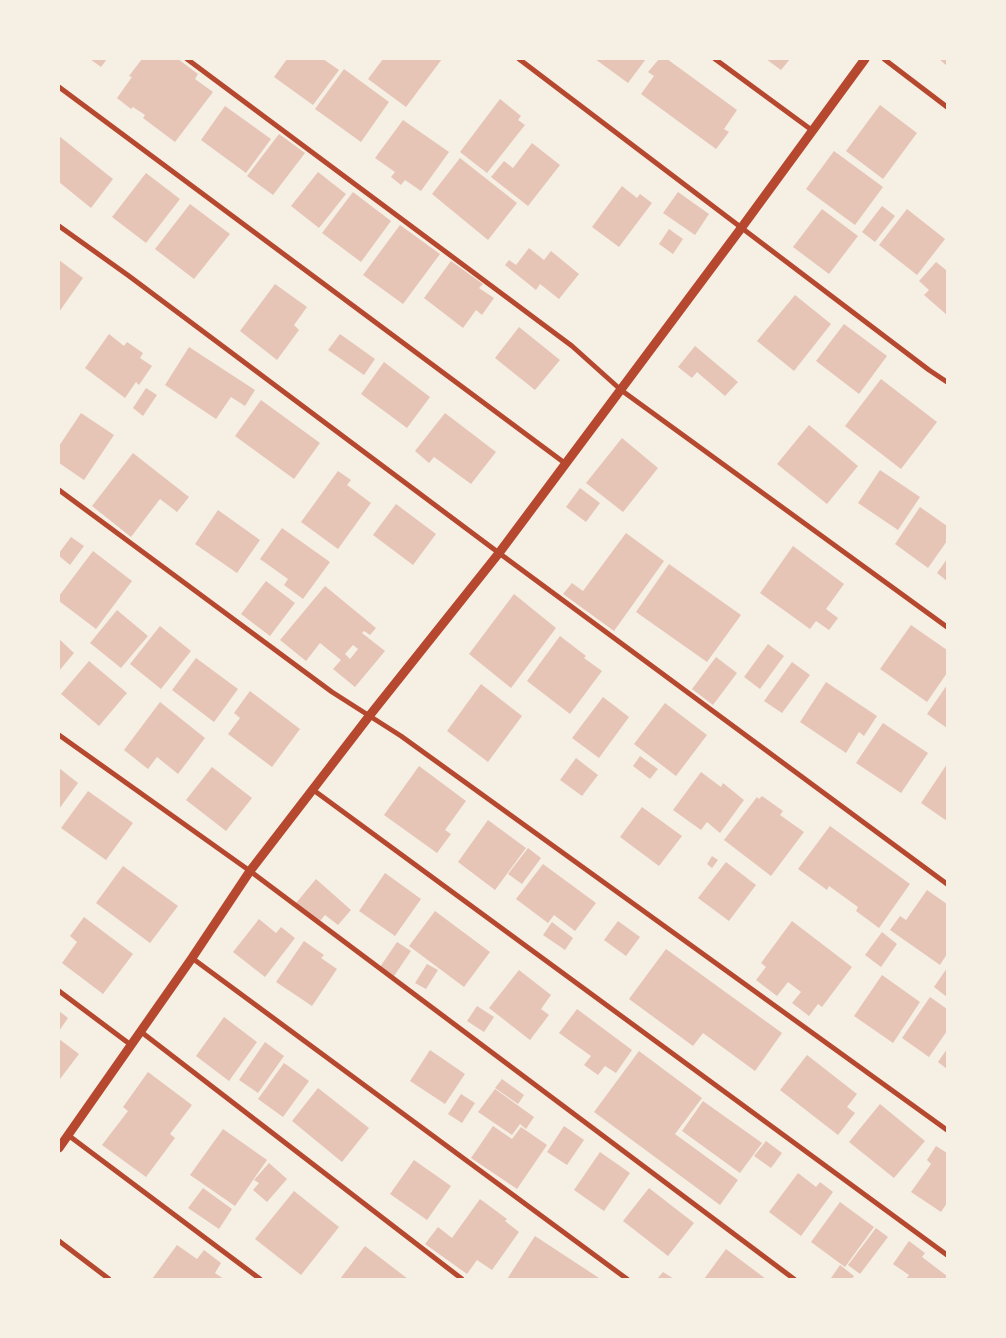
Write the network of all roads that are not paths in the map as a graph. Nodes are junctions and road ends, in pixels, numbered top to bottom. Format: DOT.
graph roads {
  1 [pos="187,59"];
  2 [pos="520,59"];
  3 [pos="715,59"];
  4 [pos="865,59"];
  5 [pos="884,59"];
  6 [pos="59,87"];
  7 [pos="947,107"];
  8 [pos="813,131"];
  9 [pos="59,226"];
  10 [pos="742,227"];
  11 [pos="947,382"];
  12 [pos="621,390"];
  13 [pos="566,464"];
  14 [pos="59,490"];
  15 [pos="499,553"];
  16 [pos="947,627"];
  17 [pos="370,715"];
  18 [pos="59,735"];
  19 [pos="312,790"];
  20 [pos="250,871"];
  21 [pos="947,884"];
  22 [pos="192,958"];
  23 [pos="59,991"];
  24 [pos="140,1031"];
  25 [pos="131,1044"];
  26 [pos="947,1130"];
  27 [pos="68,1136"];
  28 [pos="59,1148"];
  29 [pos="59,1241"];
  30 [pos="947,1255"];
  31 [pos="109,1279"];
  32 [pos="260,1279"];
  33 [pos="462,1279"];
  34 [pos="627,1279"];
  35 [pos="794,1279"];
  1 -- 12 [label="street"];
  2 -- 10 [label="street"];
  3 -- 8 [label="street"];
  4 -- 8 [label="street"];
  5 -- 7 [label="street"];
  6 -- 13 [label="street"];
  8 -- 10 [label="street"];
  9 -- 15 [label="street"];
  10 -- 11 [label="street"];
  10 -- 12 [label="street"];
  12 -- 13 [label="street"];
  12 -- 16 [label="street"];
  13 -- 15 [label="street"];
  14 -- 17 [label="street"];
  15 -- 17 [label="street"];
  15 -- 21 [label="street"];
  17 -- 19 [label="street"];
  17 -- 26 [label="street"];
  18 -- 20 [label="street"];
  19 -- 20 [label="street"];
  19 -- 30 [label="street"];
  20 -- 22 [label="street"];
  20 -- 35 [label="street"];
  22 -- 24 [label="street"];
  22 -- 34 [label="street"];
  23 -- 25 [label="street"];
  24 -- 25 [label="street"];
  24 -- 33 [label="street"];
  25 -- 27 [label="street"];
  27 -- 28 [label="street"];
  27 -- 32 [label="street"];
  29 -- 31 [label="street"];
}
